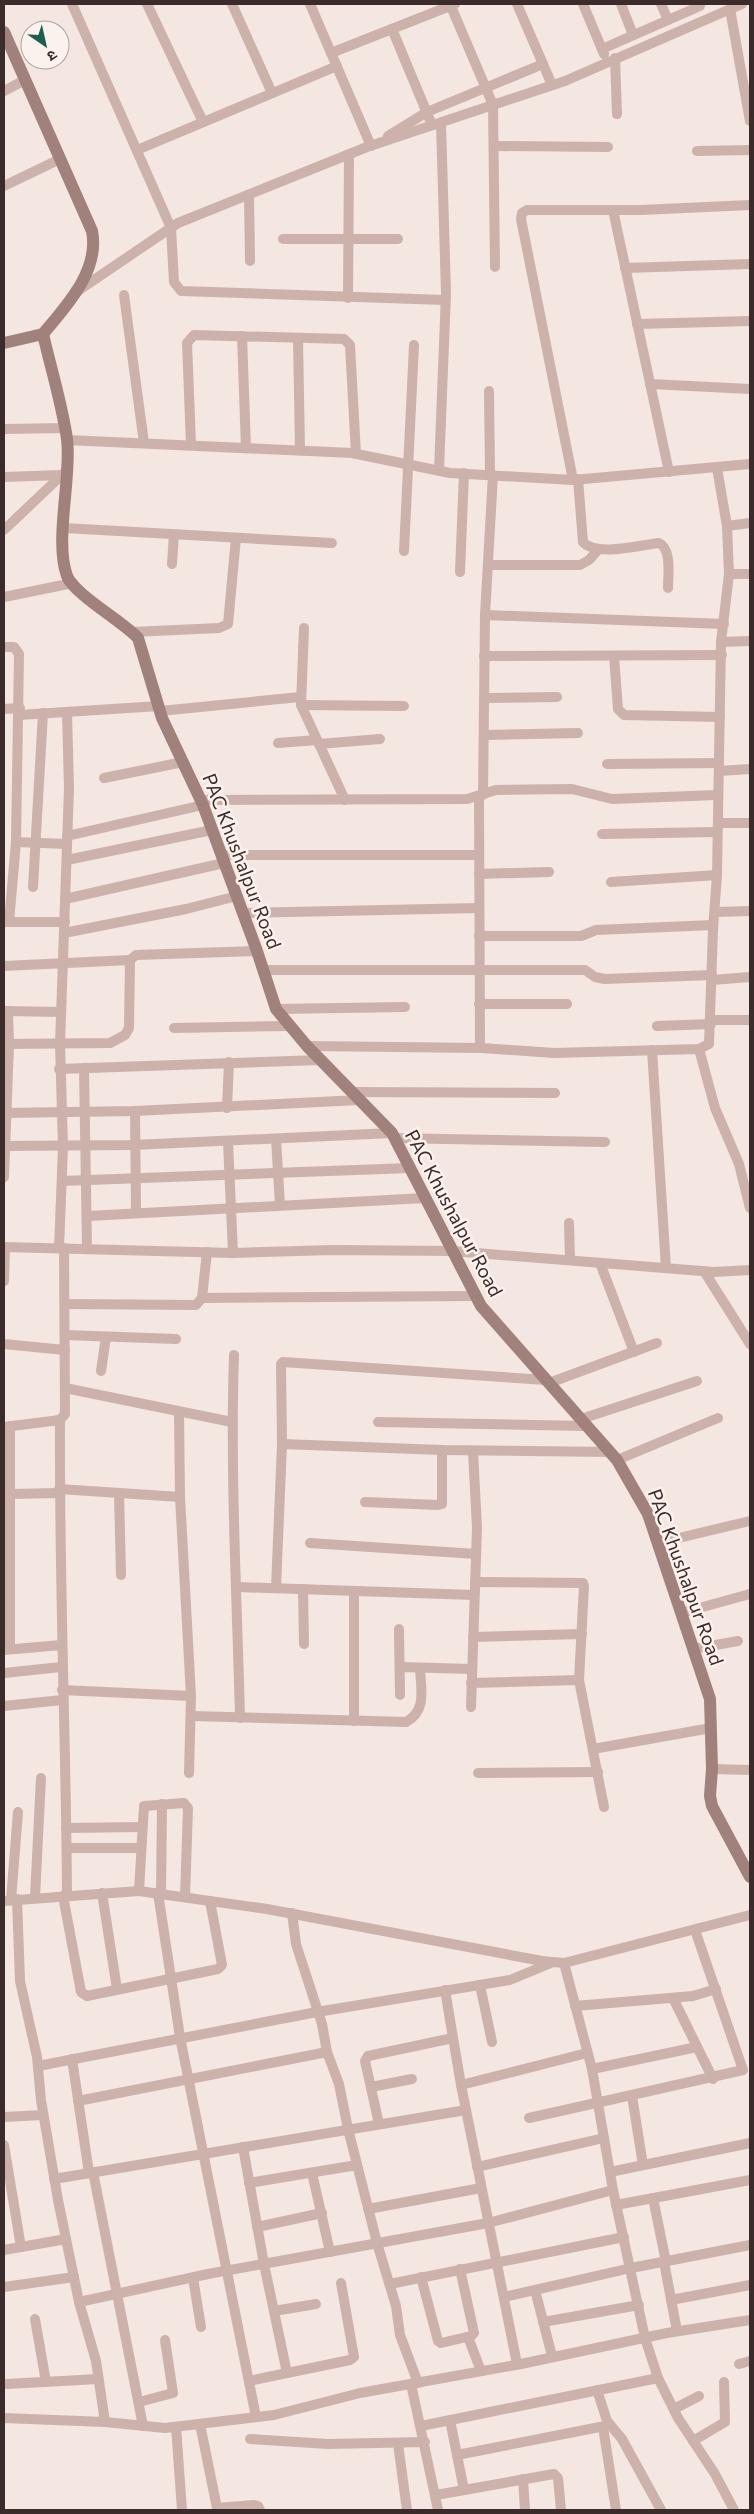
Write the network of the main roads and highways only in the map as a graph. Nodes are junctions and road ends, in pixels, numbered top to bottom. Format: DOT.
graph roads {
  1 [pos="4,32"];
  2 [pos="43,334"];
  3 [pos="4,343"];
  4 [pos="750,1877"];
  1 -- 2 [label="main road"];
  2 -- 3 [label="main road"];
  2 -- 4 [label="main road, PAC Khushalpur Road"];
}
